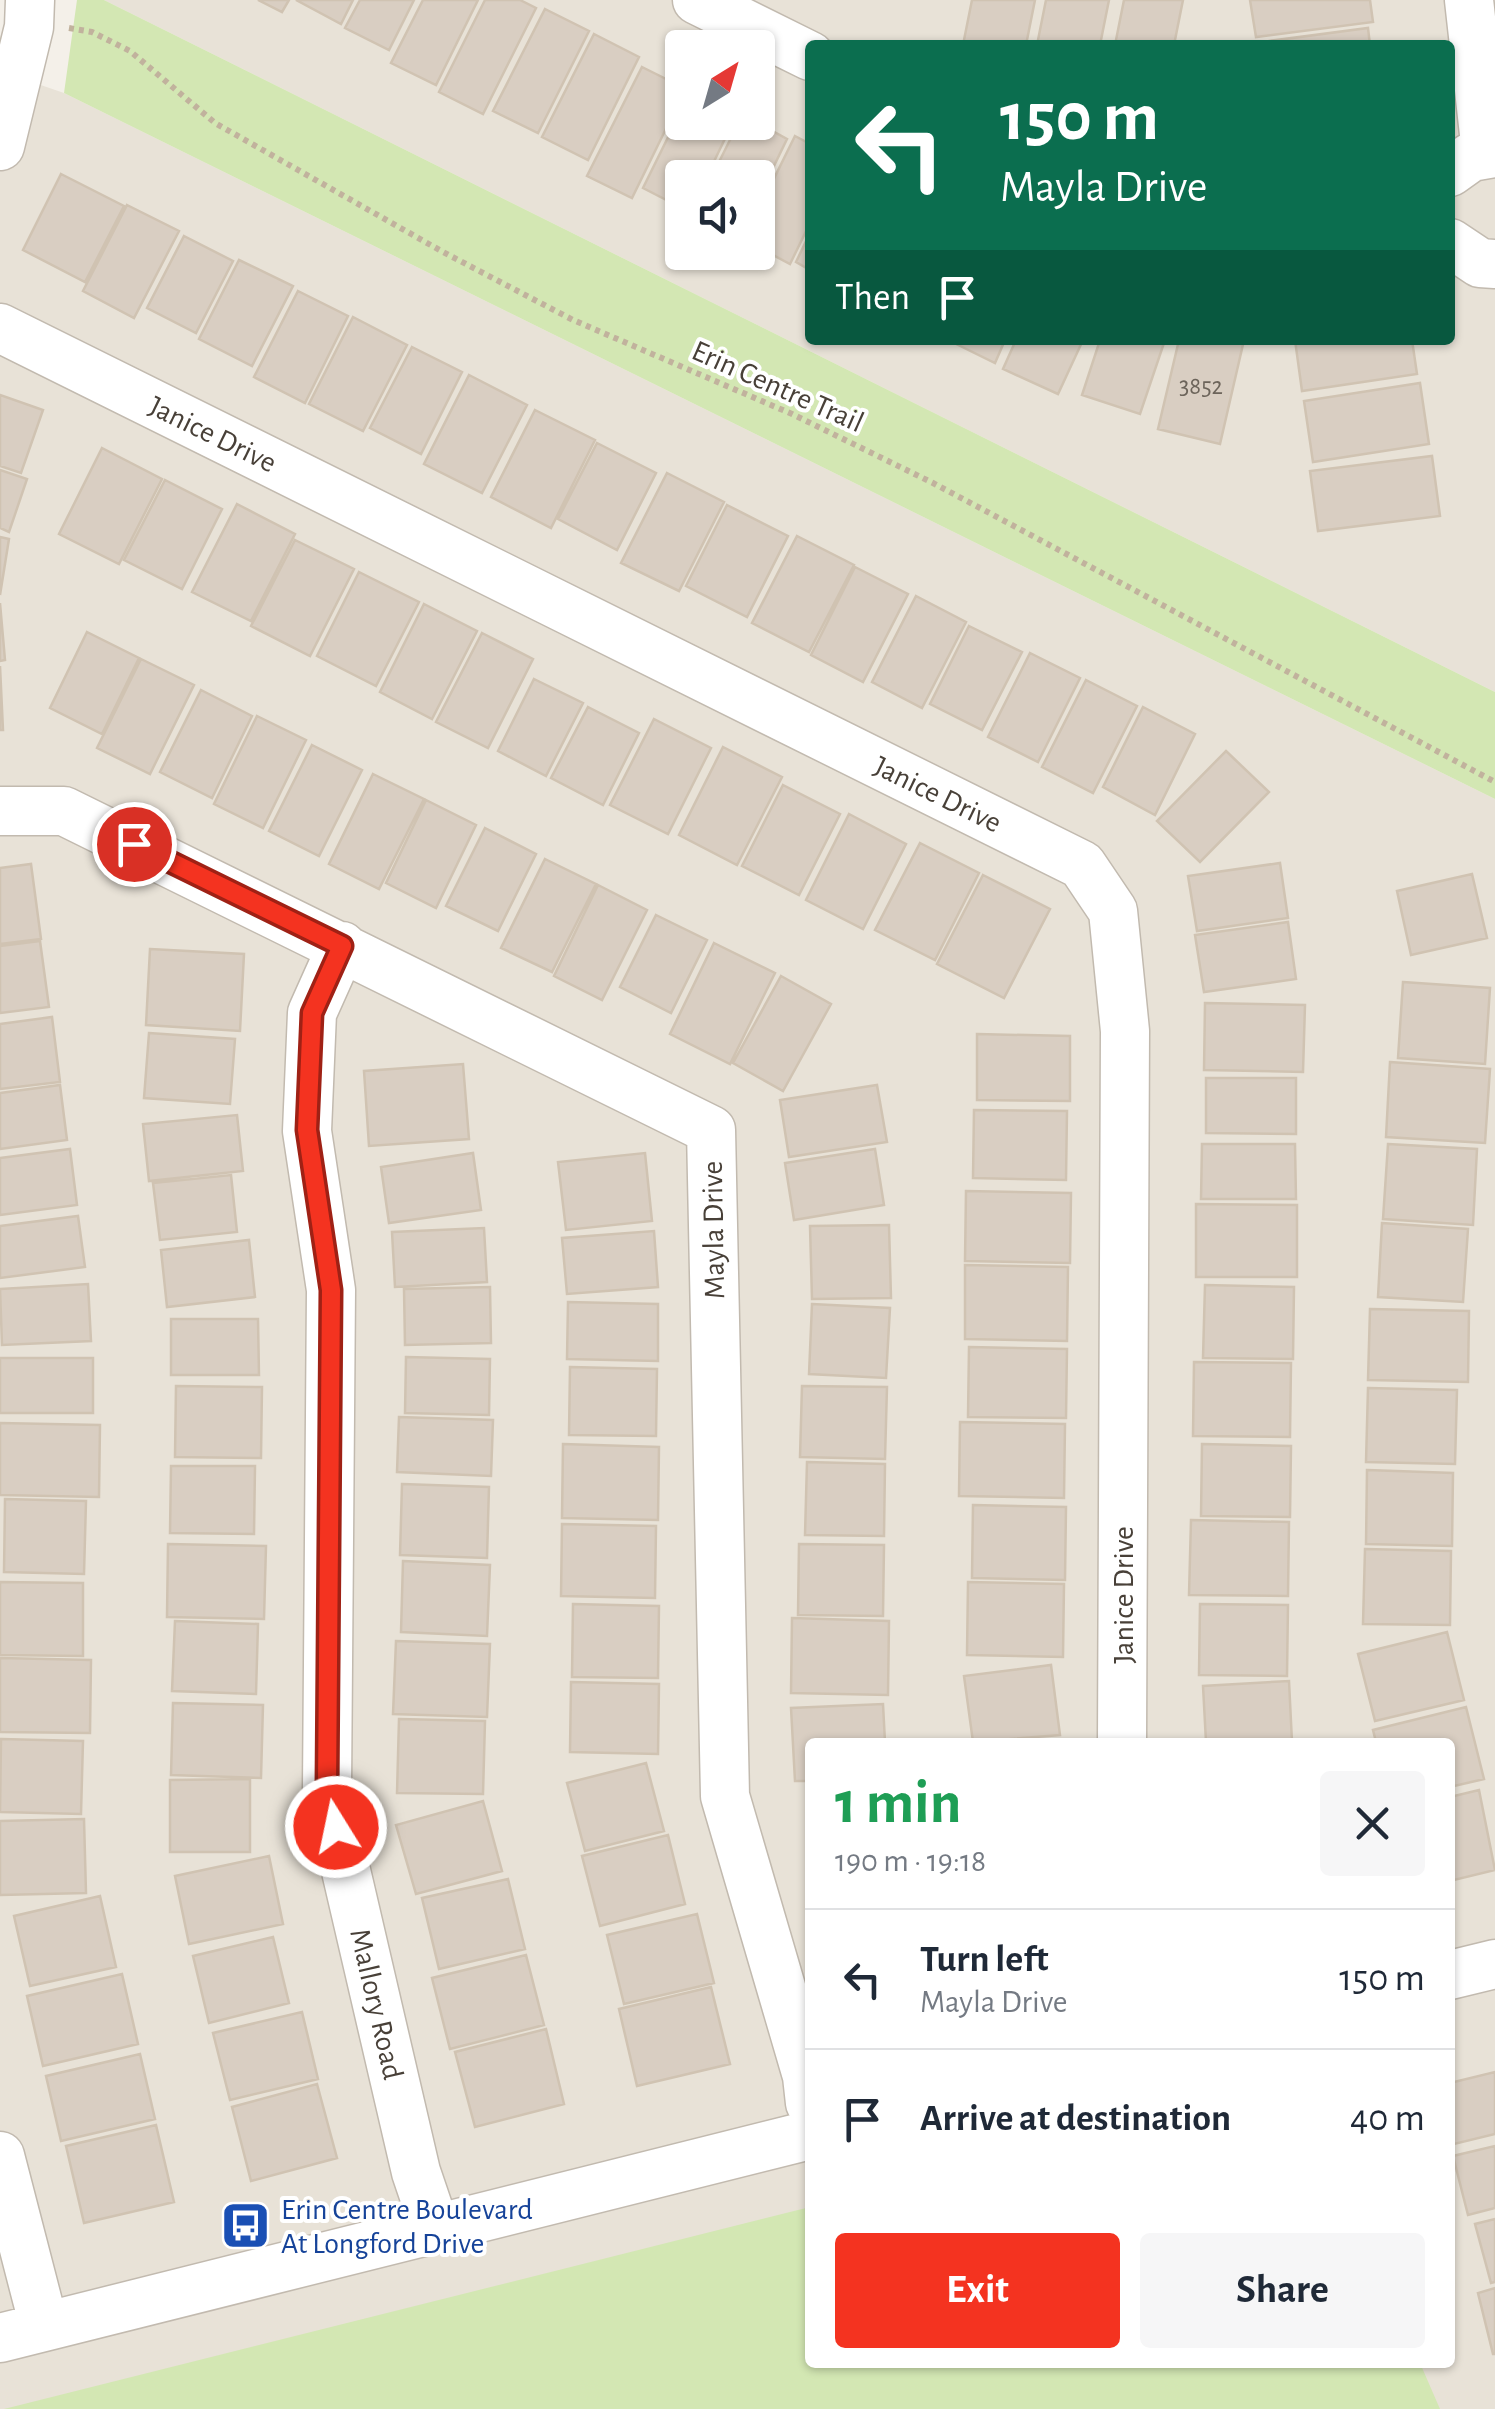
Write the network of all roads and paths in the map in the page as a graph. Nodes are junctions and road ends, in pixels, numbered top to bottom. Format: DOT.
graph roads {
  1 [pos="697,0"];
  2 [pos="1468,0"];
  3 [pos="47,14"];
  4 [pos="805,54"];
  5 [pos="0,146"];
  6 [pos="1477,159"];
  7 [pos="1455,246"];
  8 [pos="1495,264"];
  9 [pos="0,328"];
  10 [pos="1495,782"];
  11 [pos="0,811"];
  12 [pos="342,946"];
  13 [pos="1122,1738"];
  14 [pos="1495,1964"];
  15 [pos="1455,1974"];
  16 [pos="805,2069"];
  17 [pos="805,2136"];
  18 [pos="0,2156"];
  19 [pos="435,2228"];
  20 [pos="22,2332"];
  1 -- 4 [label="street"];
  2 -- 6 [label="street"];
  3 -- 5 [label="street"];
  3 -- 10 [label="path, Erin Centre Trail"];
  7 -- 8 [label="street"];
  9 -- 13 [label="street, Janice Drive"];
  11 -- 12 [label="street, Mayla Drive"];
  12 -- 16 [label="street, Mayla Drive"];
  12 -- 19 [label="street, Mallory Road"];
  14 -- 15 [label="street"];
  17 -- 19 [label="street"];
  18 -- 20 [label="street"];
  19 -- 20 [label="street"];
}
